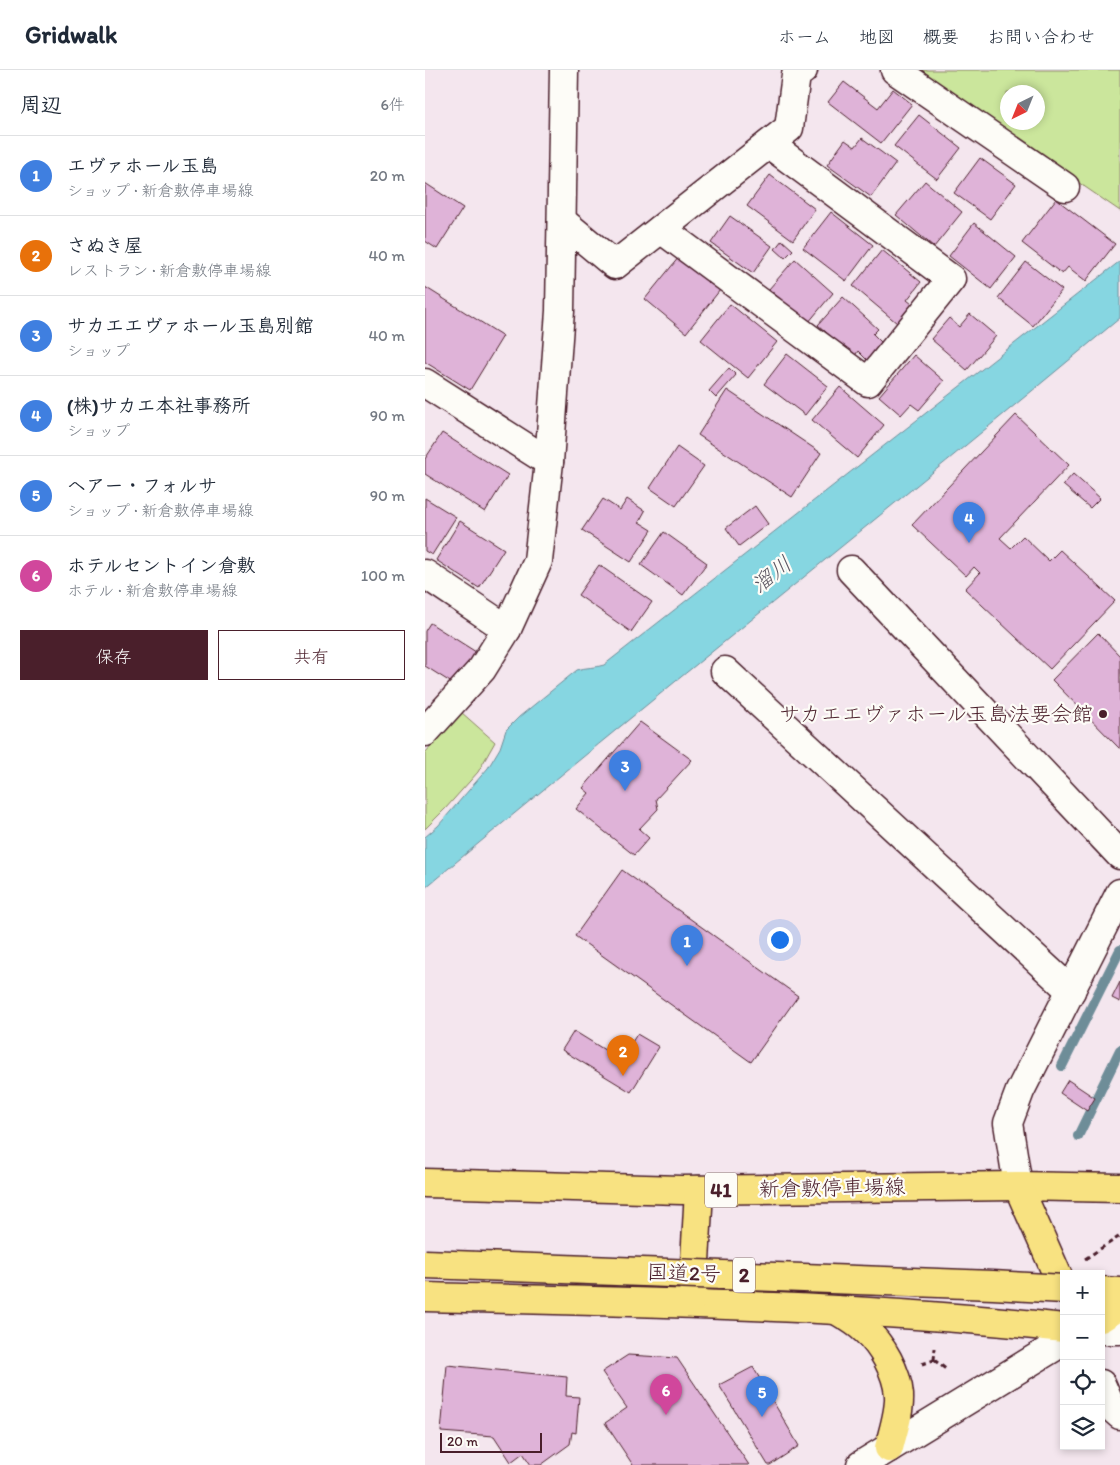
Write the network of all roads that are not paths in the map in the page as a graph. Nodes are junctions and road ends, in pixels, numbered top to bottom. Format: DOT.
graph roads {
  1 [pos="564,70"];
  2 [pos="803,70"];
  3 [pos="895,70"];
  4 [pos="769,144"];
  5 [pos="1065,188"];
  6 [pos="562,221"];
  7 [pos="661,229"];
  8 [pos="425,383"];
  9 [pos="549,462"];
  10 [pos="851,570"];
  11 [pos="425,574"];
  12 [pos="507,629"];
  13 [pos="725,671"];
  14 [pos="425,732"];
  15 [pos="1120,855"];
  16 [pos="1120,894"];
  17 [pos="1071,991"];
  18 [pos="425,1183"];
  19 [pos="1018,1186"];
  20 [pos="1120,1188"];
  21 [pos="699,1190"];
  22 [pos="425,1264"];
  23 [pos="1060,1280"];
  24 [pos="1060,1289"];
  25 [pos="1105,1290"];
  26 [pos="1120,1292"];
  27 [pos="425,1297"];
  28 [pos="693,1304"];
  29 [pos="1120,1306"];
  30 [pos="837,1310"];
  31 [pos="1105,1315"];
  32 [pos="1060,1328"];
  33 [pos="1105,1330"];
  34 [pos="1120,1330"];
  35 [pos="1060,1343"];
  36 [pos="1105,1393"];
  37 [pos="1120,1415"];
  38 [pos="889,1448"];
  39 [pos="861,1465"];
  1 -- 6 [label="street"];
  2 -- 4 [label="street"];
  3 -- 5 [label="street"];
  4 -- 7 [label="street"];
  4 -- 7 [label="street"];
  6 -- 7 [label="street"];
  6 -- 9 [label="street"];
  8 -- 9 [label="street"];
  9 -- 12 [label="street"];
  10 -- 15 [label="street"];
  11 -- 12 [label="street"];
  12 -- 14 [label="street"];
  13 -- 17 [label="street"];
  16 -- 17 [label="street"];
  17 -- 19 [label="street"];
  18 -- 21 [label="main road, 新倉敷停車場線 / 41"];
  19 -- 20 [label="main road, 新倉敷停車場線 / 41"];
  19 -- 21 [label="main road, 新倉敷停車場線 / 41"];
  19 -- 23 [label="main road"];
  21 -- 28 [label="main road"];
  22 -- 24 [label="main road, 国道2号 / 2, bridge"];
  25 -- 26 [label="main road"];
  27 -- 28 [label="main road"];
  28 -- 30 [label="main road"];
  29 -- 31 [label="main road"];
  30 -- 32 [label="main road"];
  30 -- 38 [label="main road"];
  33 -- 34 [label="street"];
  35 -- 38 [label="street"];
  36 -- 37 [label="street"];
  38 -- 39 [label="street"];
}
